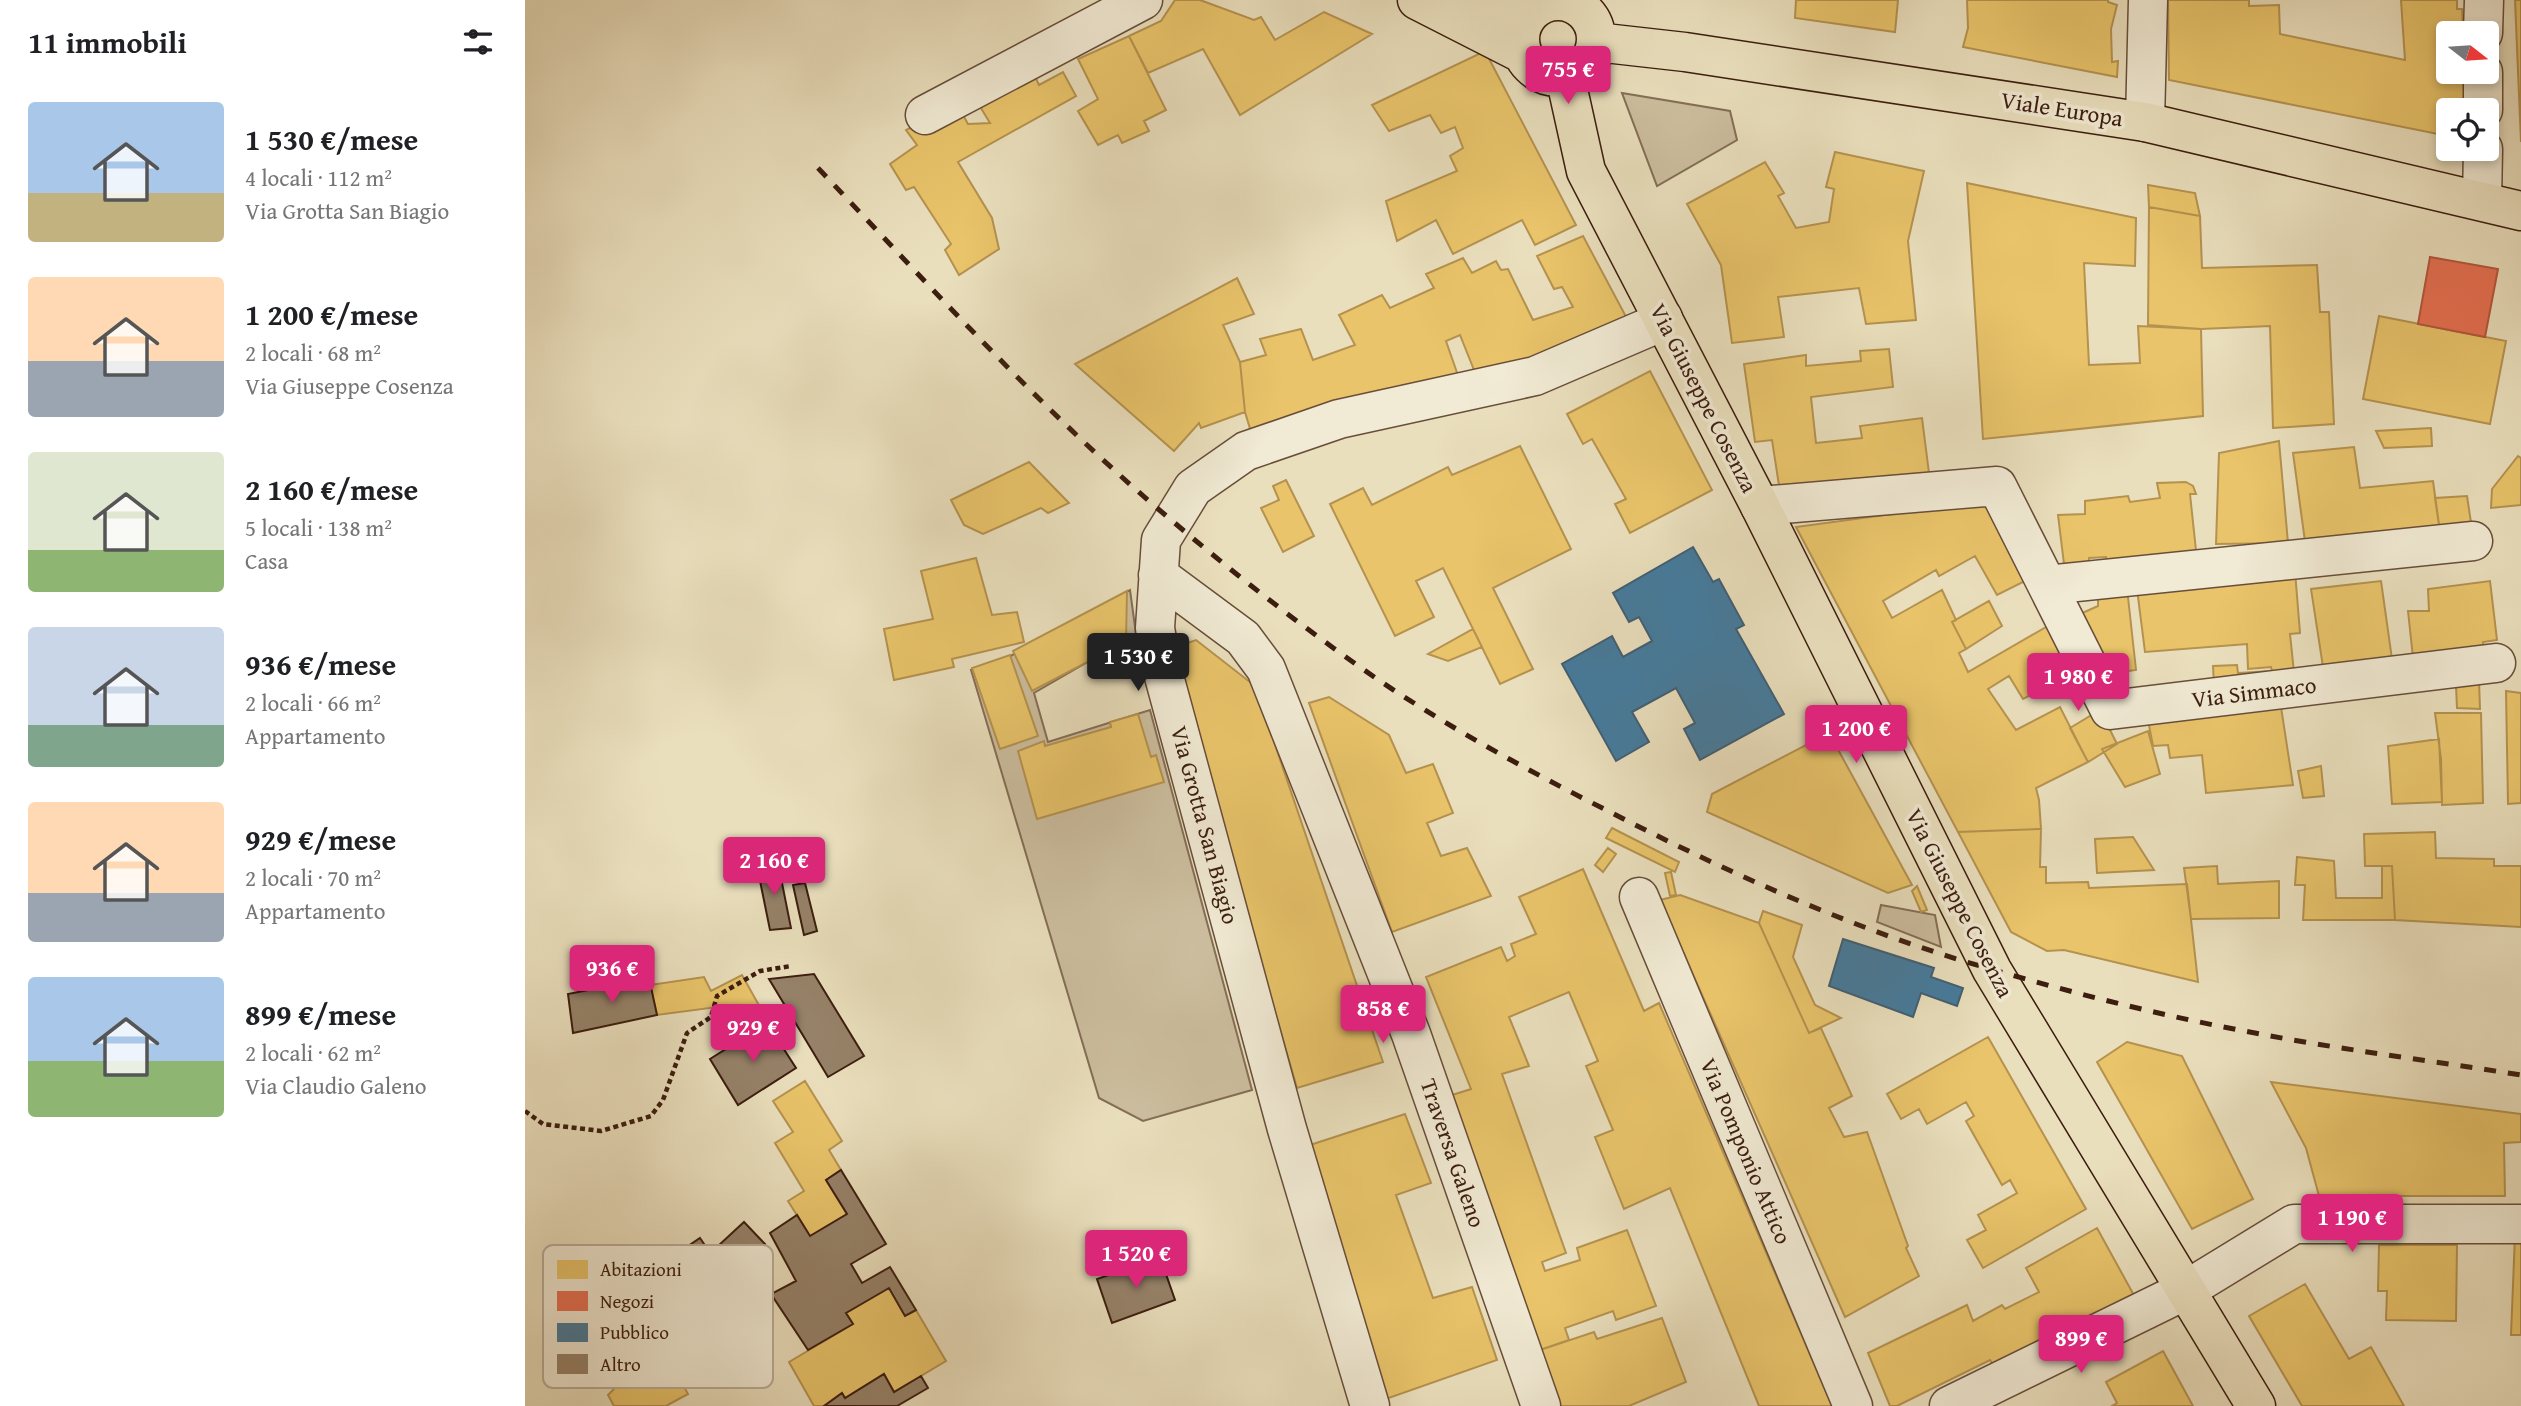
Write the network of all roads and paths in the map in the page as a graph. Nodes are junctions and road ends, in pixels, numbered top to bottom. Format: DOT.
graph roads {
  1 [pos="1143,0"];
  2 [pos="1417,0"];
  3 [pos="1447,0"];
  4 [pos="2148,0"];
  5 [pos="2484,0"];
  6 [pos="1543,3"];
  7 [pos="2483,21"];
  8 [pos="1596,42"];
  9 [pos="1523,54"];
  10 [pos="1565,76"];
  11 [pos="925,116"];
  12 [pos="2145,122"];
  13 [pos="2483,161"];
  14 [pos="2482,201"];
  15 [pos="2521,211"];
  16 [pos="1663,318"];
  17 [pos="1759,506"];
  18 [pos="2473,541"];
  19 [pos="1158,575"];
  20 [pos="2047,585"];
  21 [pos="2495,663"];
  22 [pos="1640,897"];
  23 [pos="791,966"];
  24 [pos="525,1111"];
  25 [pos="2521,1224"];
  26 [pos="2186,1290"];
  27 [pos="1990,1397"];
  28 [pos="1370,1406"];
  29 [pos="1541,1406"];
  30 [pos="1853,1406"];
  31 [pos="1949,1406"];
  32 [pos="2256,1406"];
  1 -- 11 [label="street"];
  2 -- 9 [label="main road"];
  3 -- 6 [label="main road"];
  4 -- 12 [label="street"];
  5 -- 7 [label="street"];
  6 -- 8 [label="main road"];
  6 -- 9 [label="main road"];
  8 -- 10 [label="main road"];
  8 -- 12 [label="main road, Viale Europa"];
  9 -- 10 [label="main road"];
  10 -- 16 [label="main road, Via Giuseppe Cosenza"];
  12 -- 14 [label="main road, Viale Europa"];
  13 -- 14 [label="street"];
  14 -- 15 [label="main road, Viale Europa"];
  16 -- 17 [label="main road, Via Giuseppe Cosenza"];
  16 -- 19 [label="street, Via Grotta San Biagio"];
  17 -- 20 [label="street, Via Simmaco"];
  17 -- 26 [label="main road, Via Giuseppe Cosenza"];
  18 -- 20 [label="street"];
  19 -- 28 [label="street, Via Grotta San Biagio"];
  19 -- 29 [label="street, Traversa Galeno"];
  20 -- 21 [label="street, Via Simmaco"];
  22 -- 30 [label="street, Via Pomponio Attico"];
  23 -- 24 [label="path"];
  25 -- 26 [label="street"];
  26 -- 27 [label="street"];
  26 -- 32 [label="main road, Via Giuseppe Cosenza"];
  27 -- 31 [label="street"];
}
